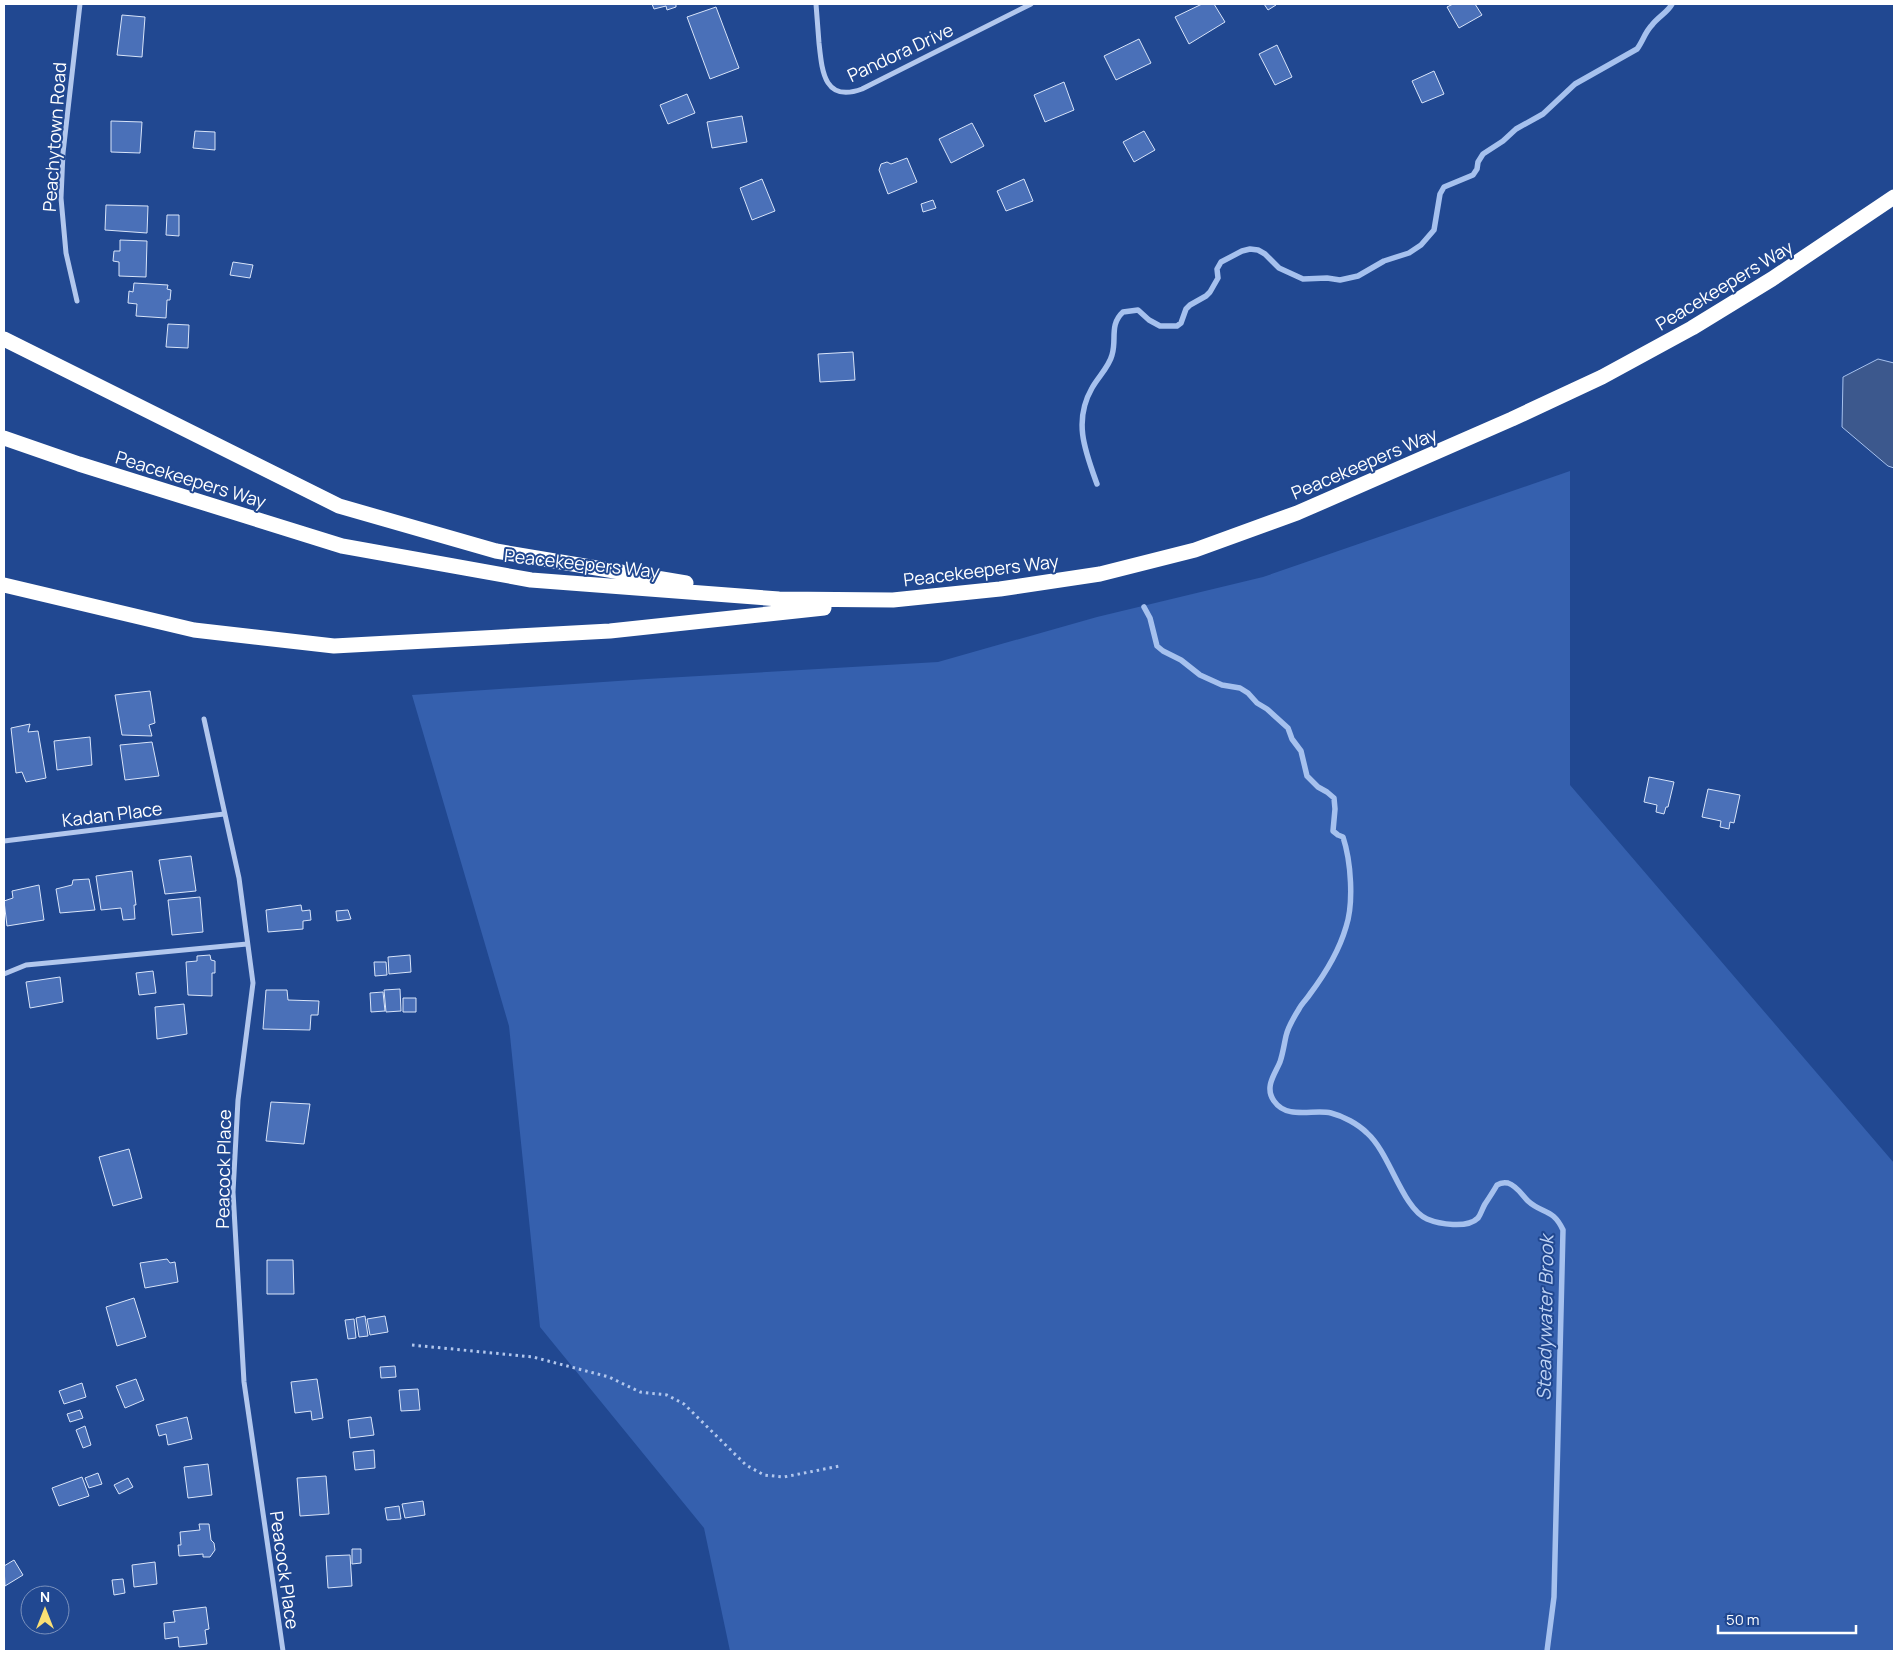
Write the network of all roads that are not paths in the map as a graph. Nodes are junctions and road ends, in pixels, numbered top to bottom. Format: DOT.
graph roads {
  1 [pos="80,4"];
  2 [pos="816,4"];
  3 [pos="1031,4"];
  4 [pos="1894,198"];
  5 [pos="77,301"];
  6 [pos="4,339"];
  7 [pos="4,438"];
  8 [pos="4,585"];
  9 [pos="779,599"];
  10 [pos="894,600"];
  11 [pos="204,719"];
  12 [pos="224,814"];
  13 [pos="4,841"];
  14 [pos="247,944"];
  15 [pos="4,974"];
  16 [pos="283,1651"];
  1 -- 5 [label="street, Peachytown Road"];
  2 -- 3 [label="street, Pandora Drive"];
  4 -- 10 [label="highway, Peacekeepers Way"];
  6 -- 9 [label="highway"];
  7 -- 9 [label="highway, Peacekeepers Way"];
  8 -- 10 [label="highway"];
  9 -- 10 [label="highway, Peacekeepers Way"];
  11 -- 12 [label="street, Peacock Place"];
  12 -- 13 [label="street, Kadan Place"];
  12 -- 14 [label="street, Peacock Place"];
  14 -- 15 [label="street"];
  14 -- 16 [label="street, Peacock Place"];
}
